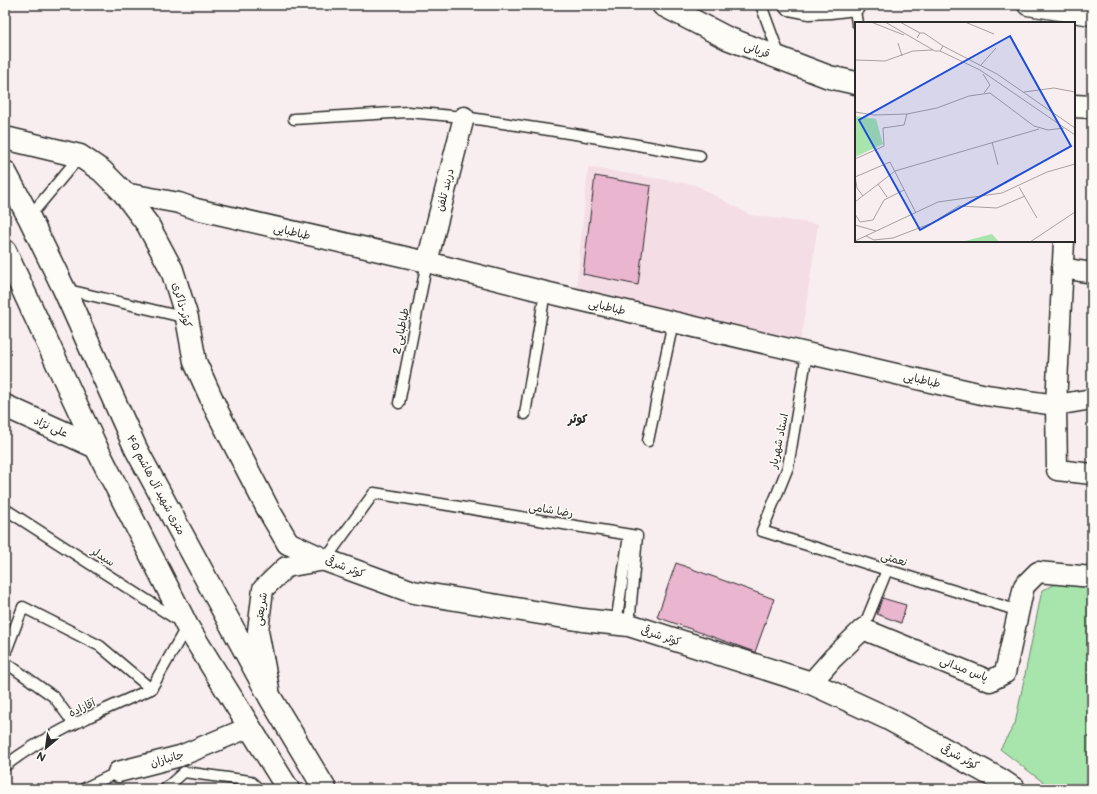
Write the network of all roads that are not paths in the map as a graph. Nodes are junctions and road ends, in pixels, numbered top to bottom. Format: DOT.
graph roads {
  1 [pos="663,5"];
  2 [pos="761,5"];
  3 [pos="789,5"];
  4 [pos="854,5"];
  5 [pos="1028,5"];
  6 [pos="1088,5"];
  7 [pos="1092,14"];
  8 [pos="857,22"];
  9 [pos="781,59"];
  10 [pos="855,83"];
  11 [pos="1075,106"];
  12 [pos="1092,107"];
  13 [pos="464,117"];
  14 [pos="294,119"];
  15 [pos="5,138"];
  16 [pos="80,156"];
  17 [pos="700,156"];
  18 [pos="5,172"];
  19 [pos="124,193"];
  20 [pos="29,217"];
  21 [pos="1064,242"];
  22 [pos="5,251"];
  23 [pos="427,262"];
  24 [pos="1062,268"];
  25 [pos="1092,273"];
  26 [pos="64,288"];
  27 [pos="545,292"];
  28 [pos="187,318"];
  29 [pos="672,322"];
  30 [pos="808,353"];
  31 [pos="1092,399"];
  32 [pos="399,403"];
  33 [pos="1056,405"];
  34 [pos="5,406"];
  35 [pos="525,414"];
  36 [pos="648,441"];
  37 [pos="96,447"];
  38 [pos="1092,474"];
  39 [pos="5,509"];
  40 [pos="762,530"];
  41 [pos="288,542"];
  42 [pos="325,560"];
  43 [pos="887,570"];
  44 [pos="1092,577"];
  45 [pos="1019,611"];
  46 [pos="622,624"];
  47 [pos="187,626"];
  48 [pos="863,628"];
  49 [pos="5,654"];
  50 [pos="5,662"];
  51 [pos="811,683"];
  52 [pos="151,689"];
  53 [pos="271,699"];
  54 [pos="74,724"];
  55 [pos="250,727"];
  56 [pos="182,764"];
  57 [pos="5,766"];
  58 [pos="118,772"];
  59 [pos="83,789"];
  60 [pos="165,789"];
  61 [pos="259,789"];
  62 [pos="288,789"];
  63 [pos="325,789"];
  64 [pos="1014,789"];
  1 -- 9 [label="main road, قربانی"];
  2 -- 9 [label="lane"];
  3 -- 4 [label="street"];
  4 -- 8 [label="lane"];
  5 -- 7 [label="street"];
  6 -- 7 [label="lane"];
  9 -- 10 [label="main road, قربانی"];
  11 -- 12 [label="main road"];
  13 -- 14 [label="lane"];
  13 -- 17 [label="lane"];
  13 -- 23 [label="street, دربند تلفن"];
  15 -- 16 [label="main road, کوثر-ذاکری"];
  16 -- 19 [label="main road, کوثر-ذاکری"];
  16 -- 20 [label="lane"];
  18 -- 20 [label="main road, ۴۵ متری شهید آل هاشم"];
  19 -- 23 [label="street, طباطبایی"];
  19 -- 28 [label="main road, کوثر-ذاکری"];
  20 -- 26 [label="main road, ۴۵ متری شهید آل هاشم"];
  21 -- 24 [label="street"];
  22 -- 37 [label="main road"];
  23 -- 27 [label="street, طباطبایی"];
  23 -- 32 [label="lane, طباطبایی 2"];
  24 -- 25 [label="street"];
  24 -- 33 [label="street"];
  26 -- 28 [label="lane"];
  26 -- 53 [label="main road, ۴۵ متری شهید آل هاشم"];
  27 -- 29 [label="street, طباطبایی"];
  27 -- 35 [label="lane"];
  28 -- 41 [label="main road, کوثر-ذاکری"];
  29 -- 30 [label="street, طباطبایی"];
  29 -- 36 [label="lane"];
  30 -- 33 [label="street, طباطبایی"];
  30 -- 40 [label="lane, استاد شهریار"];
  31 -- 33 [label="street, طباطبایی"];
  33 -- 38 [label="street"];
  34 -- 37 [label="main road, علی نژاد"];
  37 -- 47 [label="main road"];
  39 -- 47 [label="lane, سیدلر"];
  40 -- 43 [label="lane, نعمتی"];
  41 -- 42 [label="main road, کوثر شرقی"];
  42 -- 46 [label="main road, کوثر شرقی"];
  42 -- 46 [label="lane, رضا شامی"];
  42 -- 53 [label="street, شریعتی"];
  43 -- 45 [label="lane, نعمتی"];
  43 -- 48 [label="lane"];
  44 -- 45 [label="street, پاس میدانی"];
  45 -- 48 [label="street, پاس میدانی"];
  46 -- 51 [label="main road, کوثر شرقی"];
  47 -- 52 [label="lane"];
  47 -- 55 [label="main road"];
  48 -- 51 [label="street"];
  49 -- 52 [label="lane"];
  50 -- 54 [label="lane"];
  51 -- 64 [label="main road, کوثر شرقی"];
  52 -- 54 [label="lane, آقازاده"];
  53 -- 63 [label="main road, ۴۵ متری شهید آل هاشم"];
  54 -- 57 [label="lane, آقازاده"];
  55 -- 56 [label="street, جانبازان"];
  55 -- 62 [label="main road"];
  56 -- 58 [label="street, جانبازان"];
  56 -- 60 [label="lane"];
  56 -- 61 [label="lane"];
  58 -- 59 [label="lane, جانبازان"];
}
